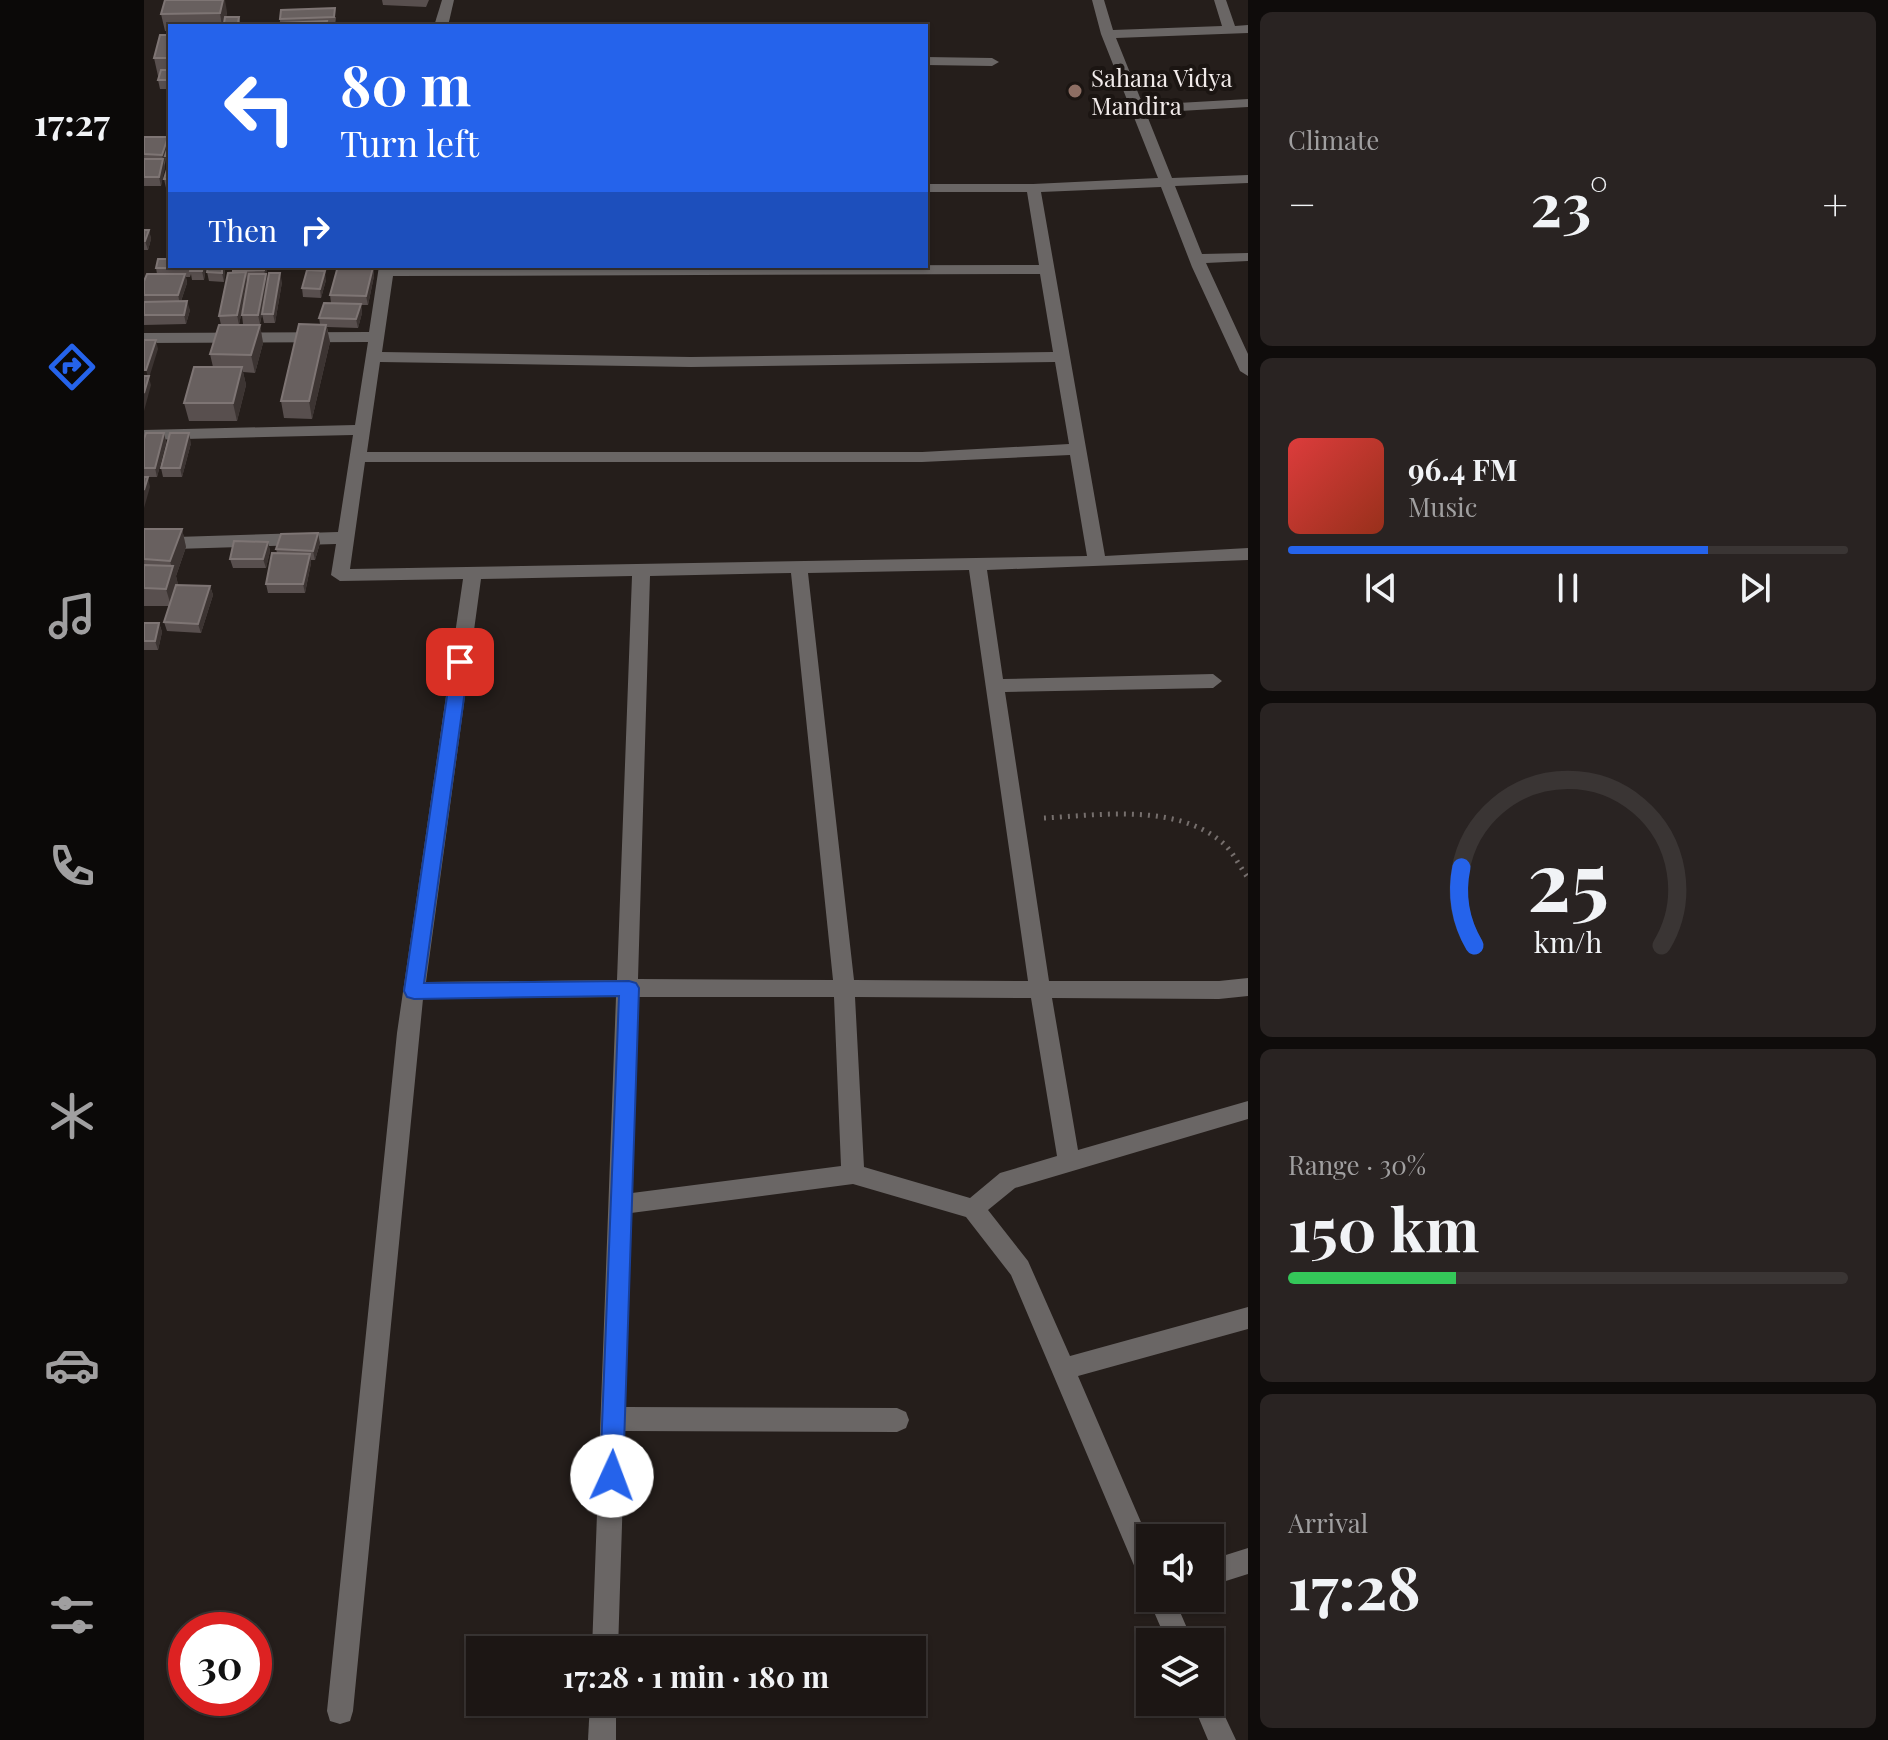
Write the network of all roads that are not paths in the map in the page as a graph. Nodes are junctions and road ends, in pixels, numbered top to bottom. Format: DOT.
graph roads {
  1 [pos="448,0"];
  2 [pos="1098,0"];
  3 [pos="1220,0"];
  4 [pos="442,24"];
  5 [pos="1248,29"];
  6 [pos="1230,30"];
  7 [pos="1108,34"];
  8 [pos="928,61"];
  9 [pos="992,62"];
  10 [pos="1248,103"];
  11 [pos="1137,109"];
  12 [pos="1248,179"];
  13 [pos="1167,184"];
  14 [pos="928,188"];
  15 [pos="1033,188"];
  16 [pos="1248,257"];
  17 [pos="1197,259"];
  18 [pos="387,269"];
  19 [pos="1047,269"];
  20 [pos="376,337"];
  21 [pos="144,338"];
  22 [pos="1243,348"];
  23 [pos="373,357"];
  24 [pos="1062,357"];
  25 [pos="1248,371"];
  26 [pos="362,430"];
  27 [pos="144,435"];
  28 [pos="1078,449"];
  29 [pos="358,457"];
  30 [pos="345,538"];
  31 [pos="144,544"];
  32 [pos="1248,554"];
  33 [pos="1097,562"];
  34 [pos="977,564"];
  35 [pos="799,567"];
  36 [pos="641,570"];
  37 [pos="473,573"];
  38 [pos="1213,681"];
  39 [pos="995,686"];
  40 [pos="1248,987"];
  41 [pos="629,988"];
  42 [pos="844,989"];
  43 [pos="1040,989"];
  44 [pos="414,991"];
  45 [pos="1248,1110"];
  46 [pos="1069,1162"];
  47 [pos="853,1174"];
  48 [pos="622,1204"];
  49 [pos="973,1209"];
  50 [pos="1248,1318"];
  51 [pos="1063,1369"];
  52 [pos="614,1419"];
  53 [pos="897,1420"];
  54 [pos="1136,1540"];
  55 [pos="1248,1561"];
  56 [pos="1224,1569"];
  57 [pos="606,1636"];
  58 [pos="340,1711"];
  59 [pos="603,1716"];
  60 [pos="1211,1716"];
  61 [pos="602,1740"];
  62 [pos="1222,1740"];
  1 -- 4 [label="street"];
  2 -- 7 [label="street"];
  3 -- 6 [label="street"];
  5 -- 6 [label="street"];
  6 -- 7 [label="street"];
  7 -- 11 [label="street"];
  8 -- 9 [label="street"];
  10 -- 11 [label="street"];
  11 -- 13 [label="street"];
  12 -- 13 [label="street"];
  13 -- 15 [label="street"];
  13 -- 17 [label="street"];
  14 -- 15 [label="street"];
  15 -- 19 [label="street"];
  16 -- 17 [label="street"];
  17 -- 22 [label="street"];
  18 -- 19 [label="street"];
  18 -- 20 [label="street"];
  19 -- 24 [label="street"];
  20 -- 21 [label="street"];
  20 -- 23 [label="street"];
  22 -- 25 [label="street"];
  23 -- 24 [label="street"];
  23 -- 26 [label="street"];
  24 -- 28 [label="street"];
  26 -- 27 [label="street"];
  26 -- 29 [label="street"];
  28 -- 29 [label="street"];
  28 -- 33 [label="street"];
  29 -- 30 [label="street"];
  30 -- 31 [label="street"];
  30 -- 37 [label="street"];
  32 -- 33 [label="street"];
  33 -- 34 [label="street"];
  34 -- 35 [label="street"];
  34 -- 39 [label="street"];
  35 -- 36 [label="street"];
  35 -- 42 [label="street"];
  36 -- 37 [label="street"];
  36 -- 41 [label="street"];
  37 -- 44 [label="street"];
  38 -- 39 [label="street"];
  39 -- 43 [label="street"];
  40 -- 43 [label="street"];
  41 -- 42 [label="street"];
  41 -- 44 [label="street"];
  41 -- 48 [label="street"];
  42 -- 43 [label="street"];
  42 -- 47 [label="street"];
  43 -- 46 [label="street"];
  44 -- 58 [label="street"];
  45 -- 46 [label="street"];
  46 -- 49 [label="street"];
  47 -- 48 [label="street"];
  47 -- 49 [label="street"];
  48 -- 52 [label="street"];
  49 -- 51 [label="street"];
  50 -- 51 [label="street"];
  51 -- 54 [label="street"];
  52 -- 53 [label="street"];
  52 -- 57 [label="street"];
  55 -- 56 [label="street"];
  59 -- 61 [label="street"];
  60 -- 62 [label="street"];
}
